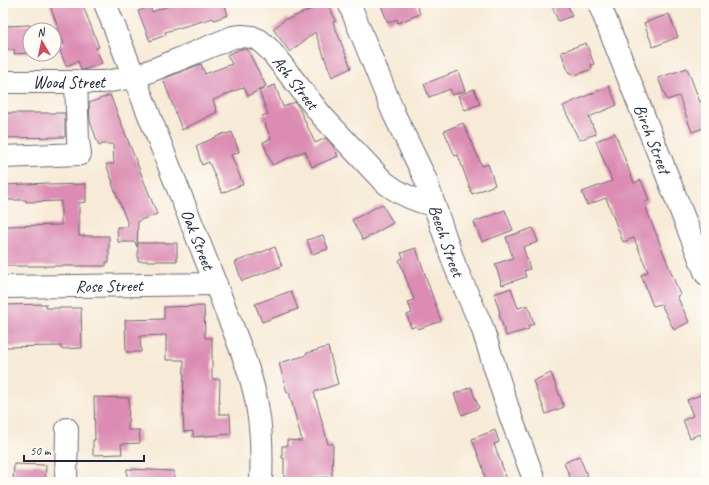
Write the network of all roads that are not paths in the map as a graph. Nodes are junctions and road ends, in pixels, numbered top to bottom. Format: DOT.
graph roads {
  1 [pos="105,3"];
  2 [pos="348,3"];
  3 [pos="599,3"];
  4 [pos="134,76"];
  5 [pos="3,82"];
  6 [pos="76,82"];
  7 [pos="3,157"];
  8 [pos="434,205"];
  9 [pos="706,274"];
  10 [pos="216,284"];
  11 [pos="3,288"];
  12 [pos="67,429"];
  13 [pos="66,482"];
  14 [pos="261,482"];
  15 [pos="535,482"];
  1 -- 4 [label="street, Oak Street"];
  2 -- 8 [label="street, Beech Street"];
  3 -- 9 [label="street, Birch Street"];
  4 -- 6 [label="street, Wood Street"];
  4 -- 8 [label="street, Ash Street"];
  4 -- 10 [label="street, Oak Street"];
  5 -- 6 [label="street, Wood Street"];
  6 -- 7 [label="street"];
  8 -- 15 [label="street, Beech Street"];
  10 -- 11 [label="street, Rose Street"];
  10 -- 14 [label="street, Oak Street"];
  12 -- 13 [label="street"];
}
